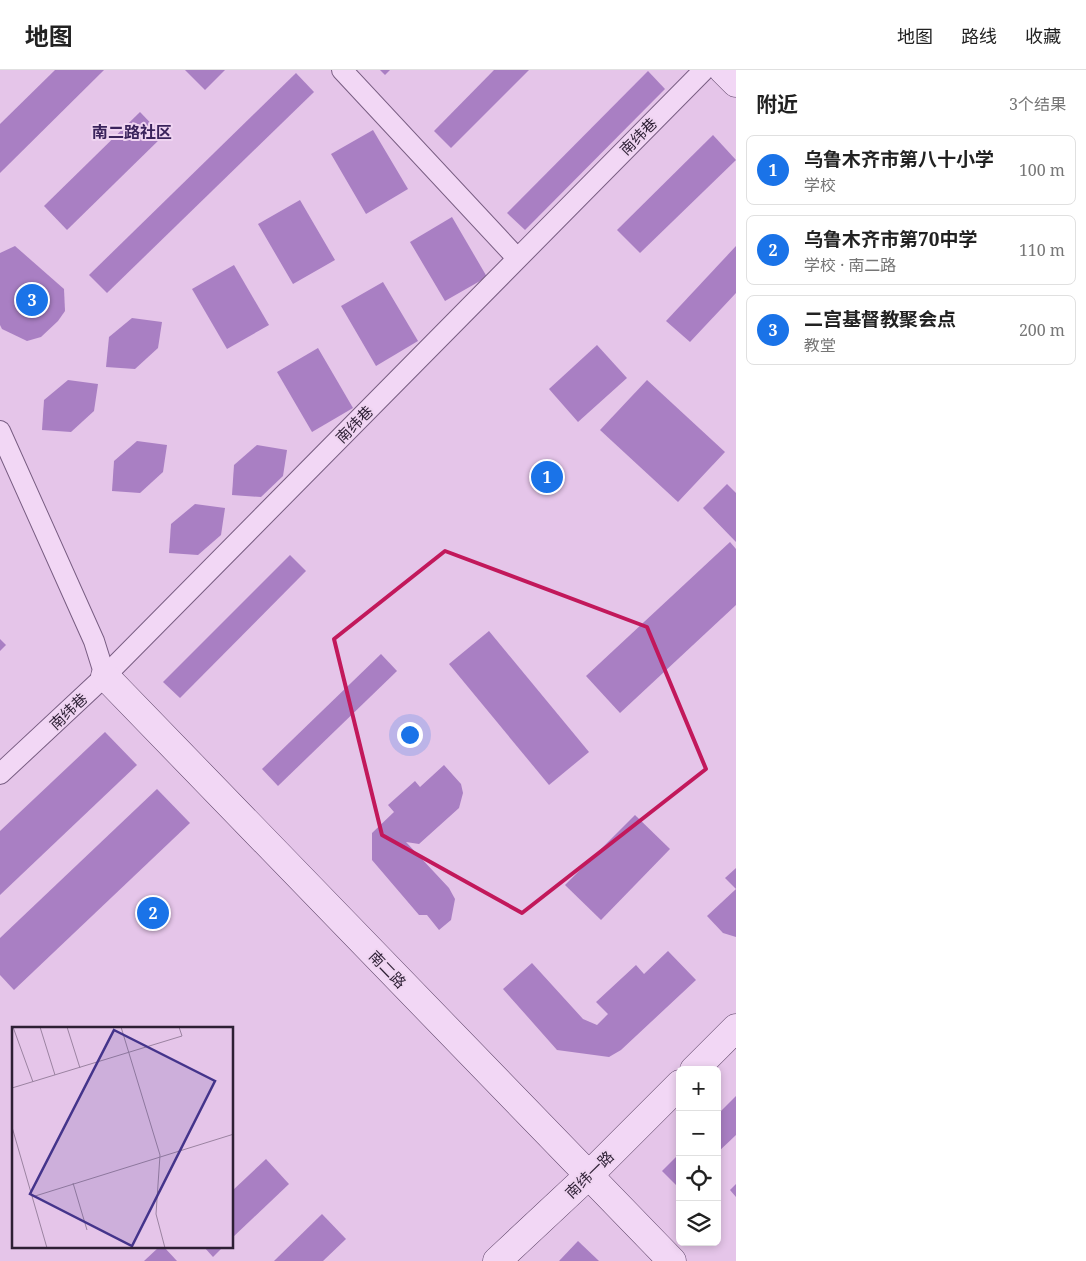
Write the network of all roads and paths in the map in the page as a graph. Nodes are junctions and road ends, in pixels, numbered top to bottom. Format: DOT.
graph roads {
  1 [pos="342,70"];
  2 [pos="704,70"];
  3 [pos="723,70"];
  4 [pos="736,83"];
  5 [pos="517,258"];
  6 [pos="0,431"];
  7 [pos="105,676"];
  8 [pos="0,774"];
  9 [pos="736,1028"];
  10 [pos="698,1066"];
  11 [pos="676,1088"];
  12 [pos="589,1175"];
  13 [pos="497,1261"];
  14 [pos="672,1261"];
  1 -- 5 [label="street"];
  2 -- 5 [label="street, 南纬巷"];
  3 -- 4 [label="street"];
  5 -- 7 [label="street, 南纬巷"];
  6 -- 7 [label="street"];
  7 -- 8 [label="street, 南纬巷"];
  7 -- 12 [label="street, 南二路"];
  9 -- 10 [label="street"];
  11 -- 12 [label="street, 南纬一路"];
  12 -- 13 [label="street, 南纬一路"];
  12 -- 14 [label="street, 南二路"];
}
